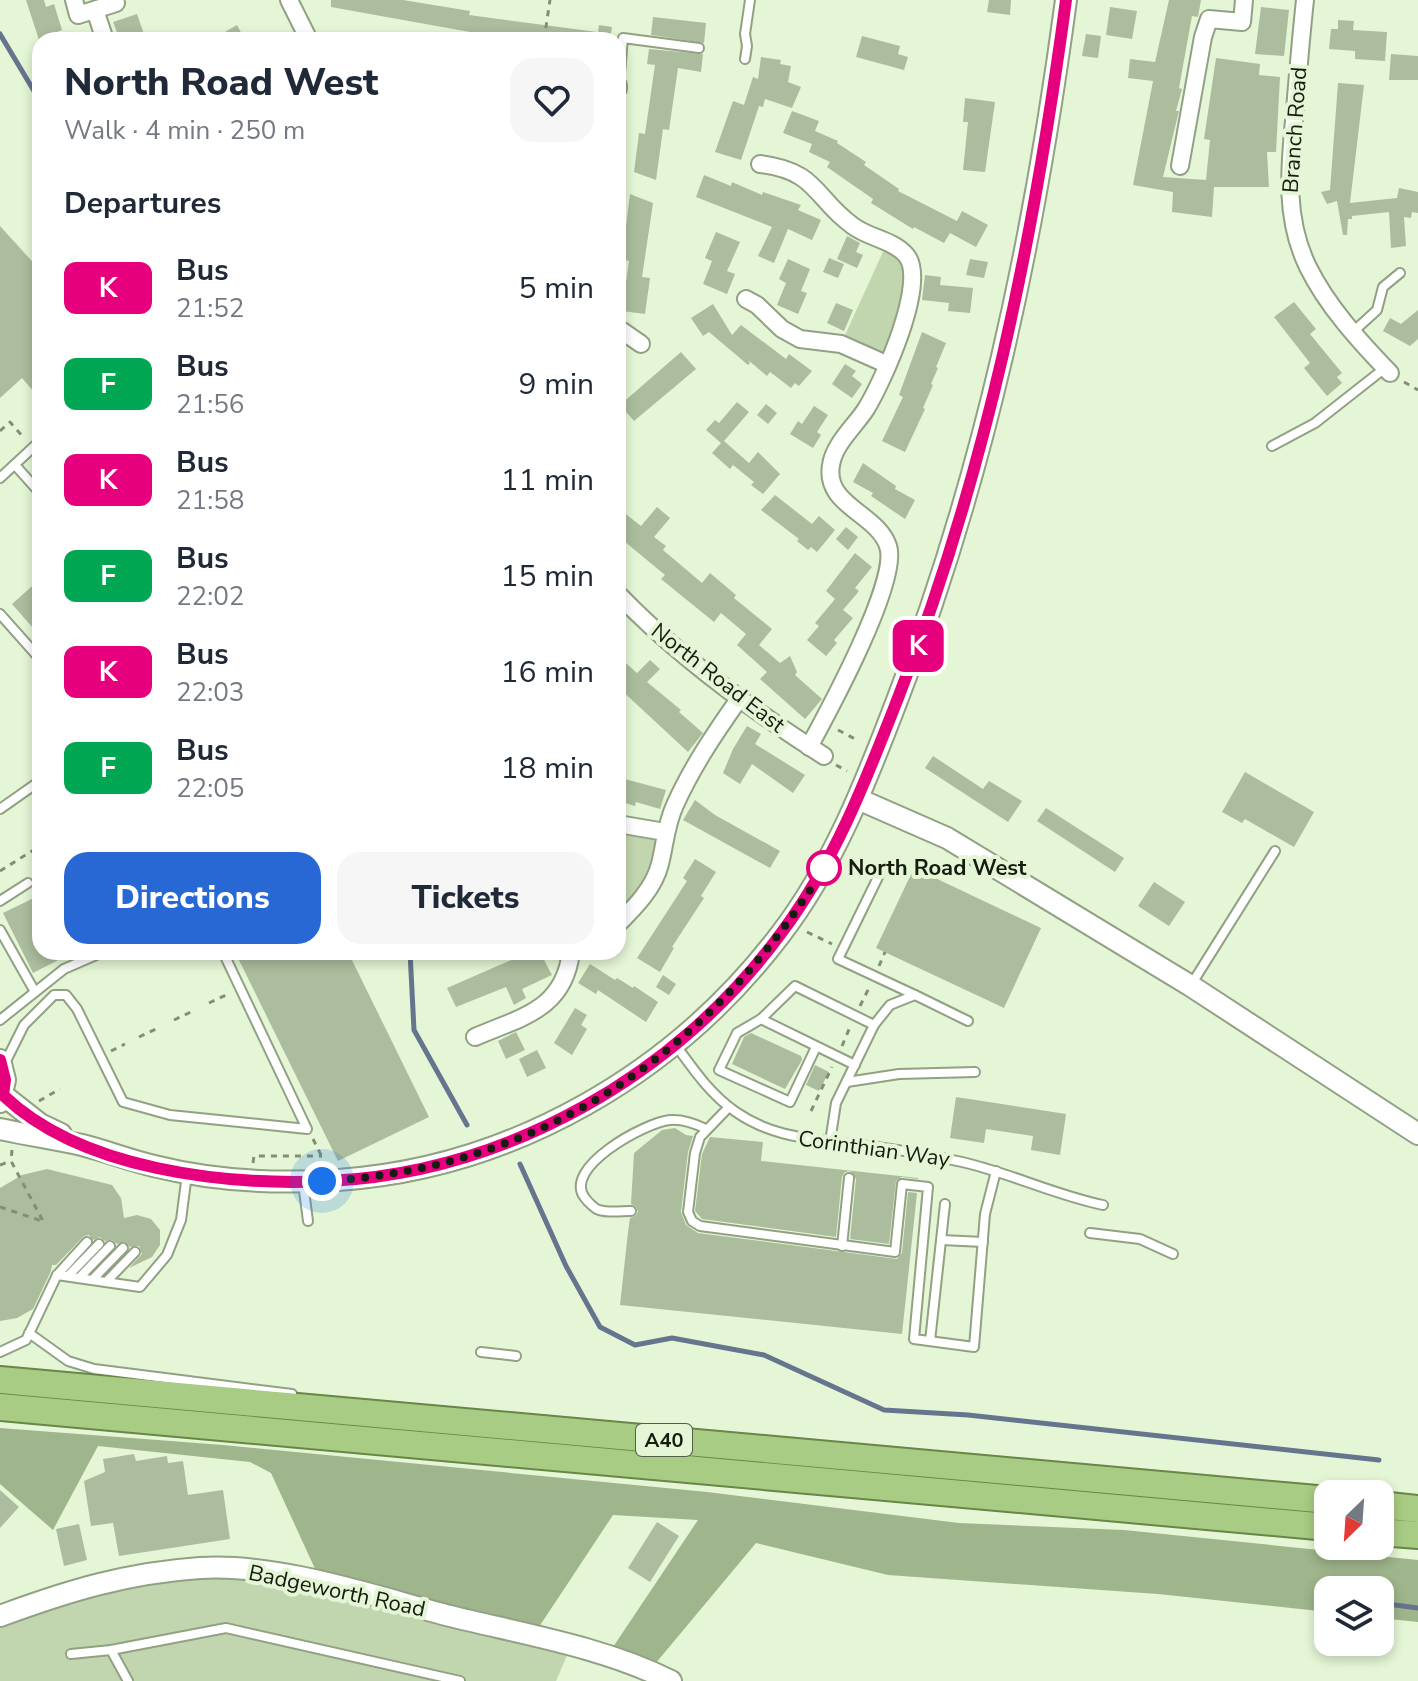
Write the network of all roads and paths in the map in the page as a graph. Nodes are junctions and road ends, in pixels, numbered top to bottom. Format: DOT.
graph roads {
  1 [pos="74,0"];
  2 [pos="289,0"];
  3 [pos="550,0"];
  4 [pos="750,0"];
  5 [pos="1066,0"];
  6 [pos="1244,0"];
  7 [pos="1305,0"];
  8 [pos="116,3"];
  9 [pos="95,10"];
  10 [pos="102,32"];
  11 [pos="305,32"];
  12 [pos="545,32"];
  13 [pos="626,38"];
  14 [pos="699,48"];
  15 [pos="745,59"];
  16 [pos="760,164"];
  17 [pos="1180,166"];
  18 [pos="1400,273"];
  19 [pos="746,299"];
  20 [pos="1354,331"];
  21 [pos="626,334"];
  22 [pos="641,344"];
  23 [pos="886,364"];
  24 [pos="1388,371"];
  25 [pos="0,431"];
  26 [pos="32,441"];
  27 [pos="1272,446"];
  28 [pos="32,448"];
  29 [pos="15,465"];
  30 [pos="0,478"];
  31 [pos="32,484"];
  32 [pos="626,602"];
  33 [pos="0,614"];
  34 [pos="32,650"];
  35 [pos="739,699"];
  36 [pos="823,722"];
  37 [pos="859,741"];
  38 [pos="32,787"];
  39 [pos="858,799"];
  40 [pos="0,809"];
  41 [pos="626,825"];
  42 [pos="665,832"];
  43 [pos="32,851"];
  44 [pos="1275,851"];
  45 [pos="883,867"];
  46 [pos="0,871"];
  47 [pos="28,883"];
  48 [pos="0,901"];
  49 [pos="626,915"];
  50 [pos="0,930"];
  51 [pos="813,934"];
  52 [pos="821,939"];
  53 [pos="85,960"];
  54 [pos="227,960"];
  55 [pos="570,960"];
  56 [pos="879,966"];
  57 [pos="875,976"];
  58 [pos="1191,986"];
  59 [pos="35,992"];
  60 [pos="228,994"];
  61 [pos="915,995"];
  62 [pos="209,1003"];
  63 [pos="195,1010"];
  64 [pos="856,1017"];
  65 [pos="761,1019"];
  66 [pos="0,1020"];
  67 [pos="174,1020"];
  68 [pos="968,1021"];
  69 [pos="874,1025"];
  70 [pos="158,1028"];
  71 [pos="139,1037"];
  72 [pos="475,1037"];
  73 [pos="125,1044"];
  74 [pos="675,1044"];
  75 [pos="816,1047"];
  76 [pos="100,1056"];
  77 [pos="837,1057"];
  78 [pos="2,1063"];
  79 [pos="855,1065"];
  80 [pos="975,1072"];
  81 [pos="847,1082"];
  82 [pos="60,1089"];
  83 [pos="2,1098"];
  84 [pos="31,1106"];
  85 [pos="729,1107"];
  86 [pos="811,1111"];
  87 [pos="0,1129"];
  88 [pos="307,1129"];
  89 [pos="706,1129"];
  90 [pos="1418,1134"];
  91 [pos="830,1142"];
  92 [pos="87,1146"];
  93 [pos="254,1156"];
  94 [pos="322,1156"];
  95 [pos="323,1163"];
  96 [pos="0,1165"];
  97 [pos="996,1171"];
  98 [pos="187,1173"];
  99 [pos="849,1178"];
  100 [pos="303,1182"];
  101 [pos="945,1204"];
  102 [pos="1103,1205"];
  103 [pos="0,1207"];
  104 [pos="631,1211"];
  105 [pos="308,1221"];
  106 [pos="1090,1233"];
  107 [pos="942,1240"];
  108 [pos="87,1242"];
  109 [pos="983,1242"];
  110 [pos="99,1244"];
  111 [pos="110,1246"];
  112 [pos="842,1246"];
  113 [pos="123,1248"];
  114 [pos="135,1252"];
  115 [pos="1173,1254"];
  116 [pos="57,1275"];
  117 [pos="68,1276"];
  118 [pos="79,1278"];
  119 [pos="92,1280"];
  120 [pos="106,1282"];
  121 [pos="29,1333"];
  122 [pos="930,1341"];
  123 [pos="0,1352"];
  124 [pos="481,1352"];
  125 [pos="516,1356"];
  126 [pos="0,1380"];
  127 [pos="301,1396"];
  128 [pos="316,1398"];
  129 [pos="0,1407"];
  130 [pos="467,1422"];
  131 [pos="1314,1499"];
  132 [pos="1394,1506"];
  133 [pos="1418,1509"];
  134 [pos="1314,1526"];
  135 [pos="1394,1533"];
  136 [pos="1418,1535"];
  137 [pos="0,1616"];
  138 [pos="111,1650"];
  139 [pos="71,1654"];
  140 [pos="128,1681"];
  141 [pos="460,1681"];
  142 [pos="671,1681"];
  1 -- 9 [label="street"];
  2 -- 11 [label="street"];
  3 -- 12 [label="path"];
  4 -- 15 [label="lane"];
  5 -- 39 [label="street"];
  6 -- 17 [label="street"];
  7 -- 20 [label="street, Branch Road"];
  8 -- 9 [label="street"];
  9 -- 10 [label="street"];
  13 -- 14 [label="lane"];
  16 -- 23 [label="street"];
  18 -- 20 [label="lane"];
  19 -- 23 [label="street"];
  20 -- 24 [label="street, Branch Road"];
  21 -- 22 [label="street"];
  23 -- 36 [label="street"];
  24 -- 27 [label="lane"];
  25 -- 26 [label="path"];
  28 -- 29 [label="lane"];
  29 -- 30 [label="lane"];
  29 -- 31 [label="lane"];
  32 -- 35 [label="street, North Road East"];
  33 -- 34 [label="lane"];
  35 -- 36 [label="street, North Road East"];
  35 -- 42 [label="street"];
  36 -- 37 [label="path"];
  38 -- 40 [label="lane"];
  39 -- 58 [label="street"];
  39 -- 74 [label="street"];
  41 -- 42 [label="street"];
  42 -- 49 [label="street"];
  43 -- 46 [label="path"];
  44 -- 58 [label="lane"];
  45 -- 57 [label="lane"];
  47 -- 48 [label="lane"];
  50 -- 59 [label="lane"];
  51 -- 52 [label="path"];
  53 -- 59 [label="lane"];
  54 -- 88 [label="lane"];
  55 -- 72 [label="street"];
  56 -- 57 [label="path"];
  57 -- 61 [label="lane"];
  57 -- 64 [label="path"];
  58 -- 90 [label="street"];
  59 -- 66 [label="lane"];
  60 -- 62 [label="path"];
  61 -- 68 [label="lane"];
  61 -- 69 [label="lane"];
  63 -- 67 [label="path"];
  64 -- 65 [label="lane"];
  64 -- 69 [label="lane"];
  64 -- 77 [label="path"];
  65 -- 75 [label="lane"];
  65 -- 75 [label="lane"];
  69 -- 79 [label="lane"];
  70 -- 71 [label="path"];
  73 -- 76 [label="path"];
  74 -- 85 [label="lane, Corinthian Way"];
  74 -- 100 [label="street"];
  75 -- 77 [label="lane"];
  76 -- 78 [label="lane"];
  76 -- 88 [label="lane"];
  77 -- 79 [label="lane"];
  77 -- 86 [label="path"];
  78 -- 83 [label="street"];
  79 -- 81 [label="lane"];
  80 -- 81 [label="lane"];
  81 -- 91 [label="lane"];
  82 -- 84 [label="path"];
  83 -- 92 [label="street"];
  85 -- 89 [label="lane"];
  85 -- 91 [label="lane, Corinthian Way"];
  87 -- 92 [label="street"];
  88 -- 94 [label="path"];
  89 -- 104 [label="lane"];
  89 -- 112 [label="lane"];
  91 -- 97 [label="lane, Corinthian Way"];
  92 -- 98 [label="street"];
  93 -- 94 [label="path"];
  94 -- 95 [label="path"];
  96 -- 103 [label="path"];
  97 -- 102 [label="lane, Corinthian Way"];
  97 -- 109 [label="lane"];
  98 -- 100 [label="street"];
  98 -- 120 [label="lane"];
  99 -- 112 [label="lane"];
  100 -- 105 [label="lane"];
  101 -- 107 [label="lane"];
  106 -- 115 [label="lane"];
  107 -- 109 [label="lane"];
  107 -- 122 [label="lane"];
  108 -- 116 [label="lane"];
  109 -- 122 [label="lane"];
  110 -- 117 [label="lane"];
  111 -- 118 [label="lane"];
  112 -- 122 [label="lane"];
  113 -- 119 [label="lane"];
  114 -- 120 [label="lane"];
  116 -- 117 [label="lane"];
  116 -- 121 [label="lane"];
  117 -- 118 [label="lane"];
  118 -- 119 [label="lane"];
  119 -- 120 [label="lane"];
  121 -- 123 [label="lane"];
  121 -- 127 [label="lane"];
  124 -- 125 [label="lane"];
  126 -- 130 [label="highway, A40"];
  128 -- 130 [label="lane"];
  129 -- 134 [label="highway, A40"];
  130 -- 131 [label="highway, A40"];
  132 -- 133 [label="highway"];
  135 -- 136 [label="highway"];
  137 -- 142 [label="street, Badgeworth Road"];
  138 -- 139 [label="lane"];
  138 -- 140 [label="lane"];
  138 -- 141 [label="lane"];
}
